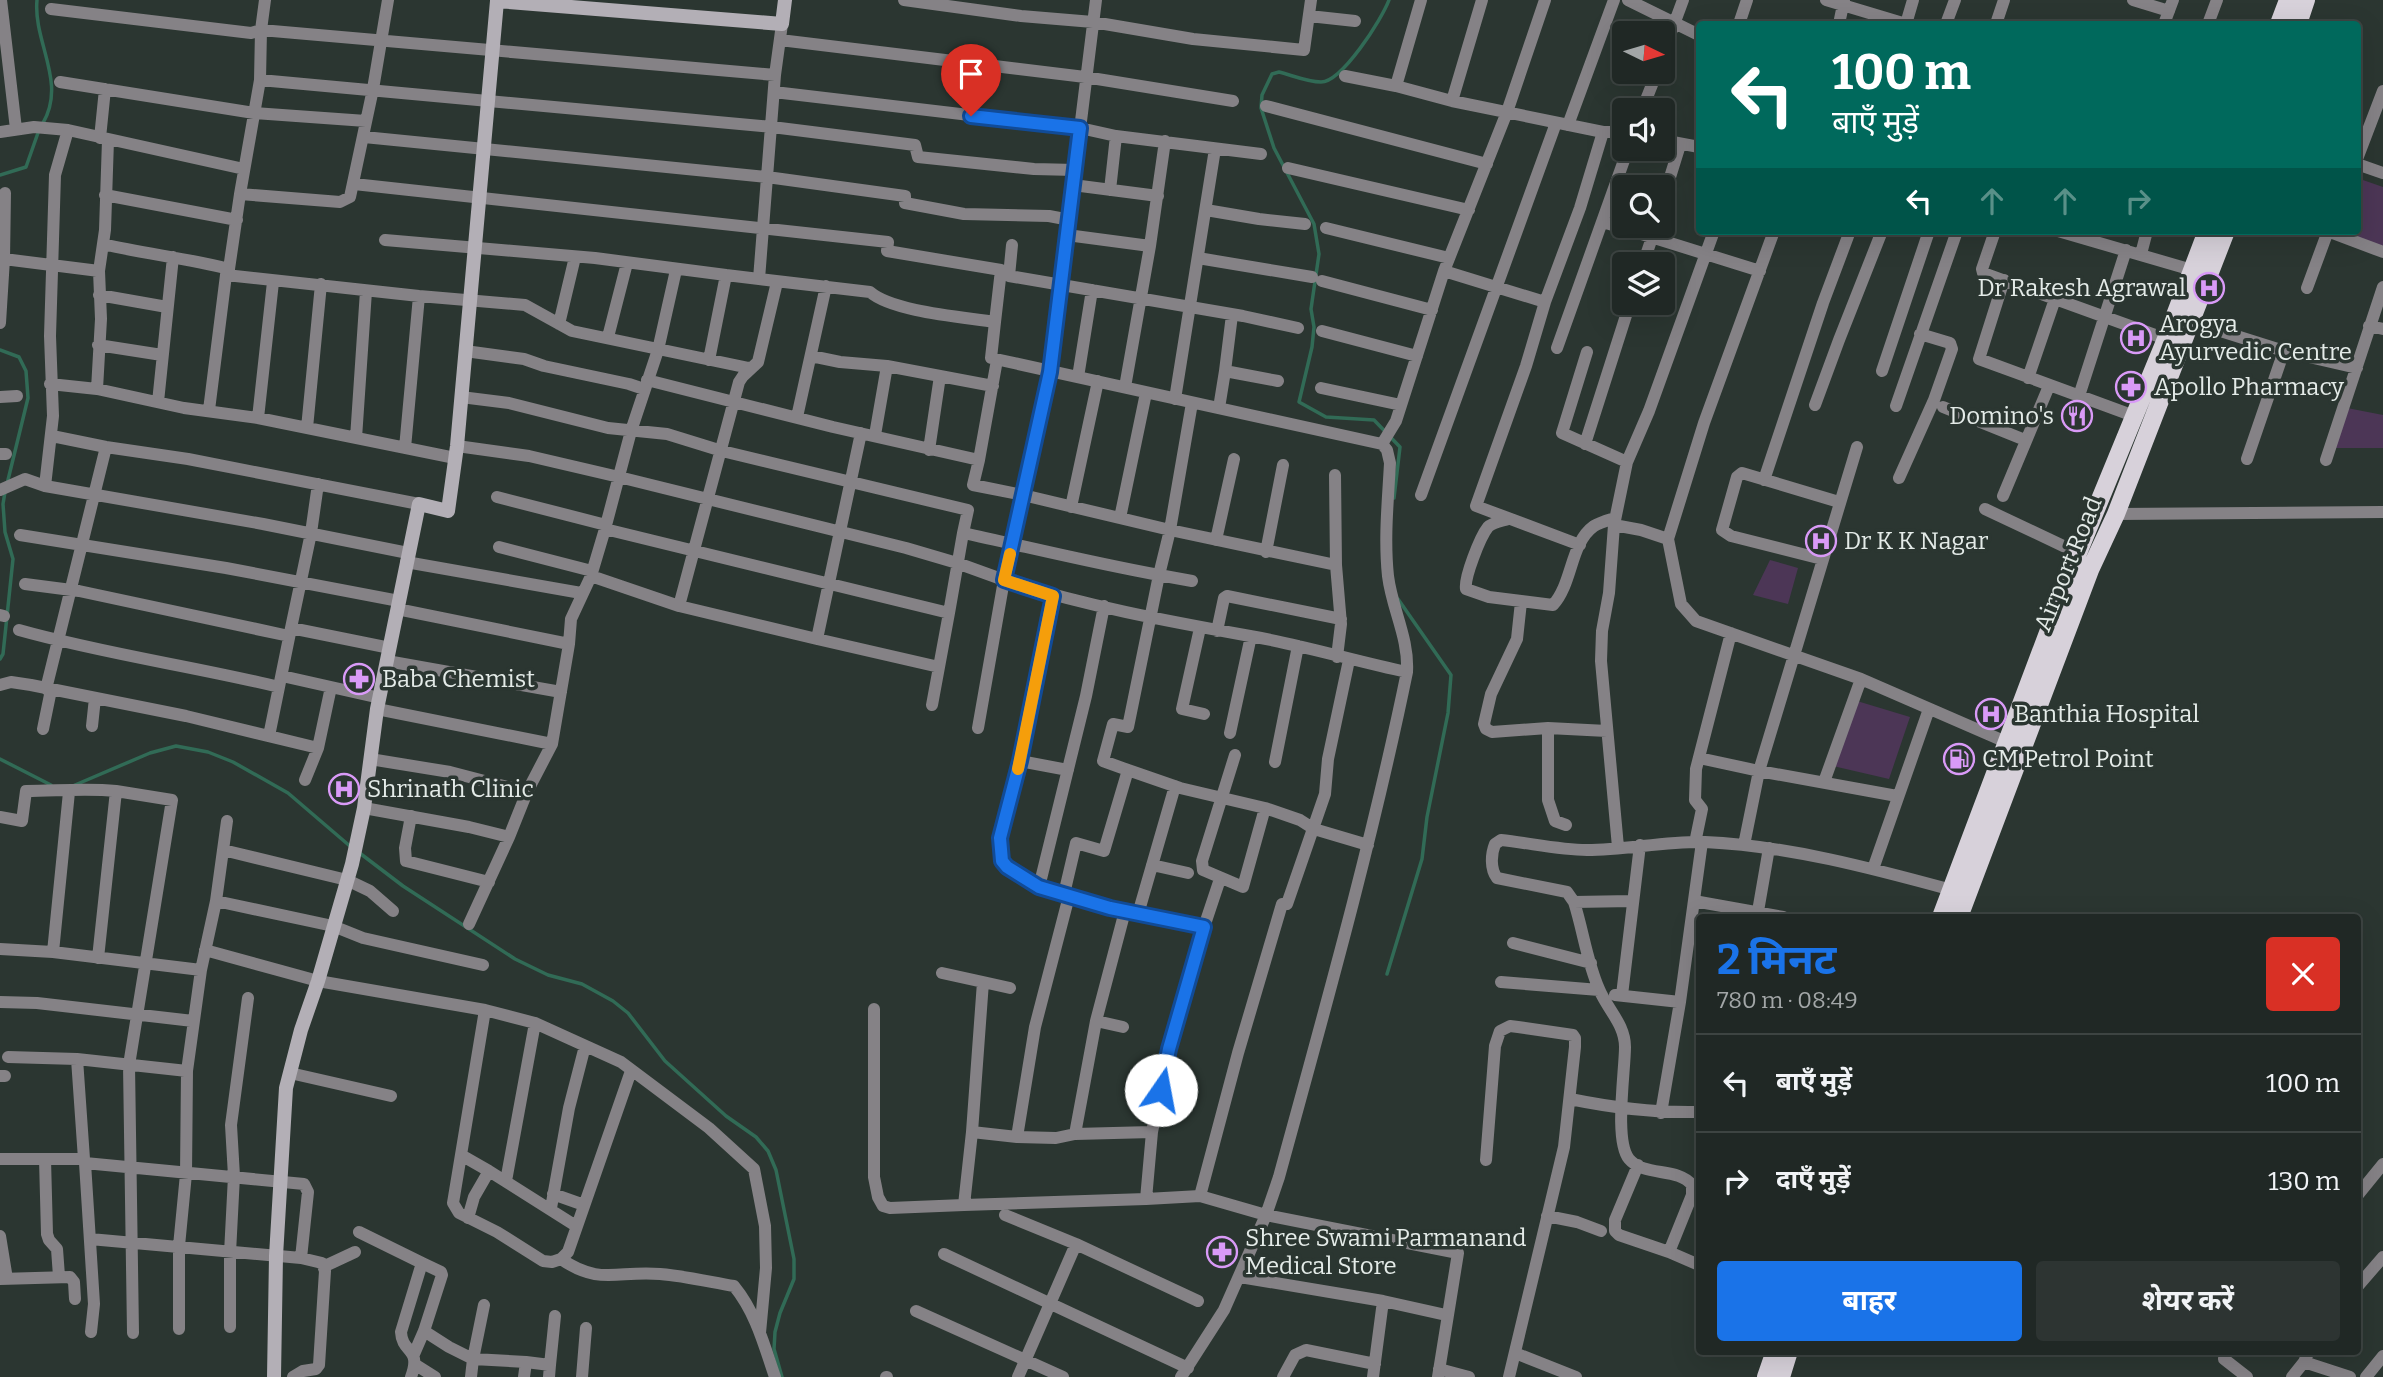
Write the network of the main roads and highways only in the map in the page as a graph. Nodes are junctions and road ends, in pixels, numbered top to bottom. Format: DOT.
graph roads {
  1 [pos="2288,0"];
  2 [pos="2306,0"];
  3 [pos="2280,21"];
  4 [pos="2299,21"];
  5 [pos="2206,235"];
  6 [pos="2224,235"];
  7 [pos="2201,273"];
  8 [pos="2015,746"];
  9 [pos="1942,914"];
  10 [pos="1960,914"];
  11 [pos="1774,1355"];
  12 [pos="1788,1355"];
  13 [pos="1766,1377"];
  14 [pos="1781,1377"];
  1 -- 3 [label="main road"];
  2 -- 4 [label="main road"];
  5 -- 7 [label="main road, Airport Road"];
  6 -- 7 [label="main road, Airport Road"];
  7 -- 8 [label="main road, Airport Road"];
  7 -- 8 [label="main road, Airport Road"];
  8 -- 9 [label="main road, Airport Road"];
  8 -- 10 [label="main road, Airport Road"];
  11 -- 13 [label="main road"];
  12 -- 14 [label="main road"];
}
